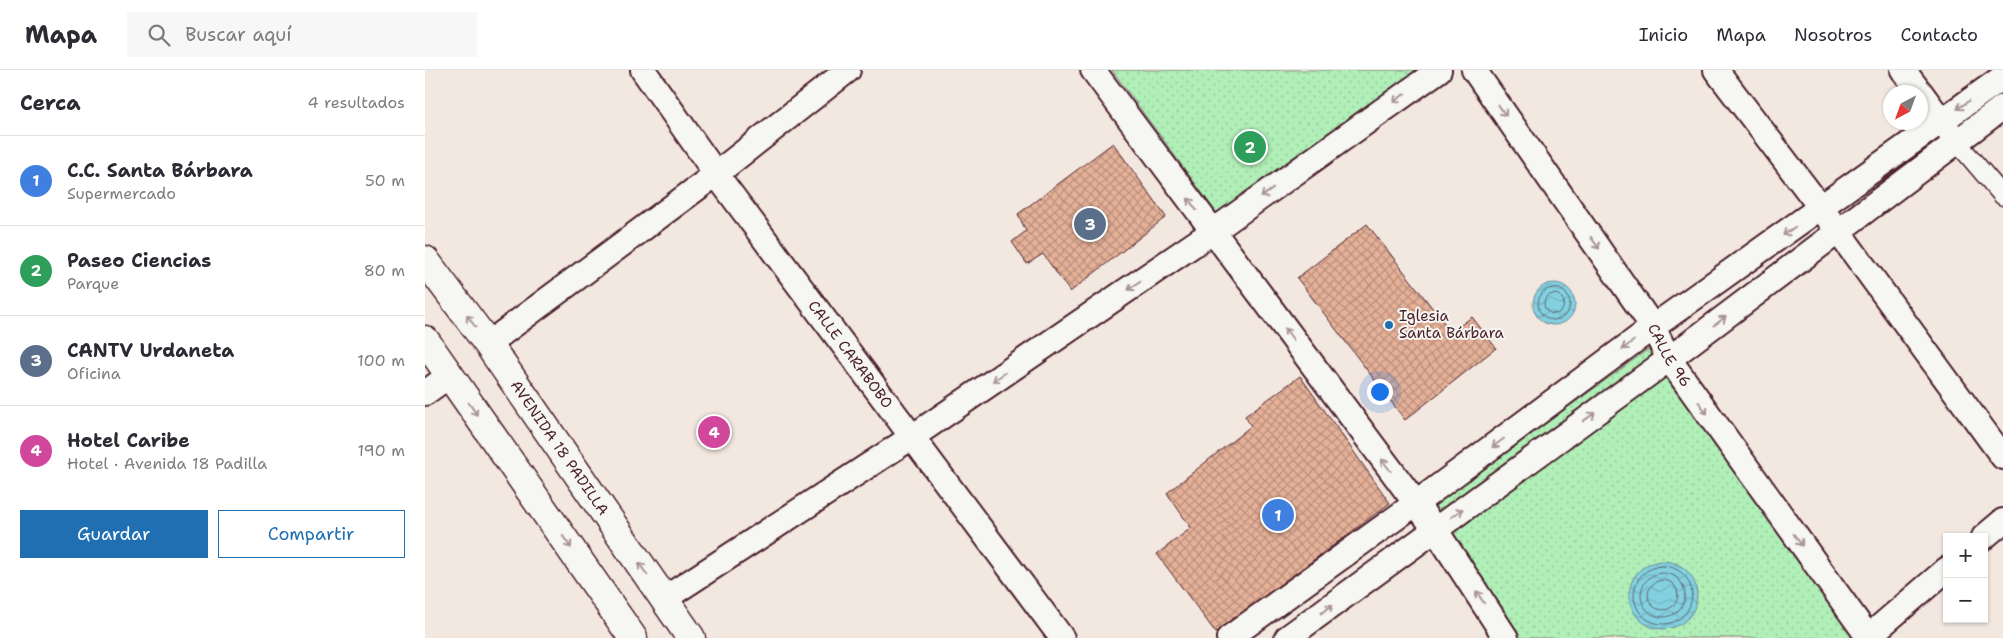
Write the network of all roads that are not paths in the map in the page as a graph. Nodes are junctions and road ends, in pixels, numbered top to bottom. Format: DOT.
graph roads {
  1 [pos="643,70"];
  2 [pos="848,70"];
  3 [pos="1093,70"];
  4 [pos="1439,70"];
  5 [pos="1474,70"];
  6 [pos="1716,70"];
  7 [pos="1903,70"];
  8 [pos="2003,77"];
  9 [pos="1914,85"];
  10 [pos="1928,104"];
  11 [pos="2003,107"];
  12 [pos="1941,121"];
  13 [pos="1956,141"];
  14 [pos="716,174"];
  15 [pos="2003,196"];
  16 [pos="1821,208"];
  17 [pos="1212,232"];
  18 [pos="1838,232"];
  19 [pos="425,260"];
  20 [pos="1653,327"];
  21 [pos="425,340"];
  22 [pos="488,344"];
  23 [pos="1669,360"];
  24 [pos="450,375"];
  25 [pos="425,393"];
  26 [pos="912,437"];
  27 [pos="2003,457"];
  28 [pos="1415,504"];
  29 [pos="2003,521"];
  30 [pos="1435,529"];
  31 [pos="1988,534"];
  32 [pos="1943,573"];
  33 [pos="593,580"];
  34 [pos="664,599"];
  35 [pos="1868,637"];
  36 [pos="613,638"];
  37 [pos="633,638"];
  38 [pos="691,638"];
  39 [pos="1062,638"];
  40 [pos="1229,638"];
  41 [pos="1287,638"];
  42 [pos="1506,638"];
  1 -- 14 [label="street, CALLE CARABOBO"];
  2 -- 14 [label="street"];
  17 -- 3 [label="street, one-way"];
  4 -- 17 [label="street, one-way"];
  5 -- 20 [label="street, CALLE 96, one-way"];
  6 -- 16 [label="street"];
  7 -- 9 [label="street"];
  8 -- 12 [label="street, one-way"];
  10 -- 12 [label="street"];
  11 -- 13 [label="street"];
  12 -- 13 [label="street"];
  12 -- 16 [label="street"];
  13 -- 15 [label="street"];
  13 -- 18 [label="street"];
  14 -- 22 [label="street"];
  14 -- 26 [label="street, CALLE CARABOBO"];
  16 -- 18 [label="street"];
  16 -- 20 [label="street, one-way"];
  17 -- 26 [label="street, one-way"];
  28 -- 17 [label="street, one-way"];
  23 -- 18 [label="street, one-way"];
  18 -- 27 [label="street"];
  22 -- 19 [label="street, AVENIDA 18 PADILLA, one-way"];
  20 -- 23 [label="street, CALLE 96"];
  20 -- 28 [label="street, one-way"];
  21 -- 24 [label="street"];
  34 -- 22 [label="street, AVENIDA 18 PADILLA, one-way"];
  30 -- 23 [label="street, one-way"];
  23 -- 35 [label="street, CALLE 96, one-way"];
  24 -- 25 [label="street"];
  24 -- 33 [label="street, one-way"];
  26 -- 34 [label="street"];
  26 -- 39 [label="street, CALLE CARABOBO"];
  28 -- 30 [label="street"];
  28 -- 40 [label="street"];
  29 -- 31 [label="street"];
  41 -- 30 [label="street, one-way"];
  42 -- 30 [label="street, one-way"];
  32 -- 35 [label="street"];
  33 -- 36 [label="street"];
  33 -- 37 [label="street"];
  34 -- 38 [label="street, AVENIDA 18 PADILLA"];
}
